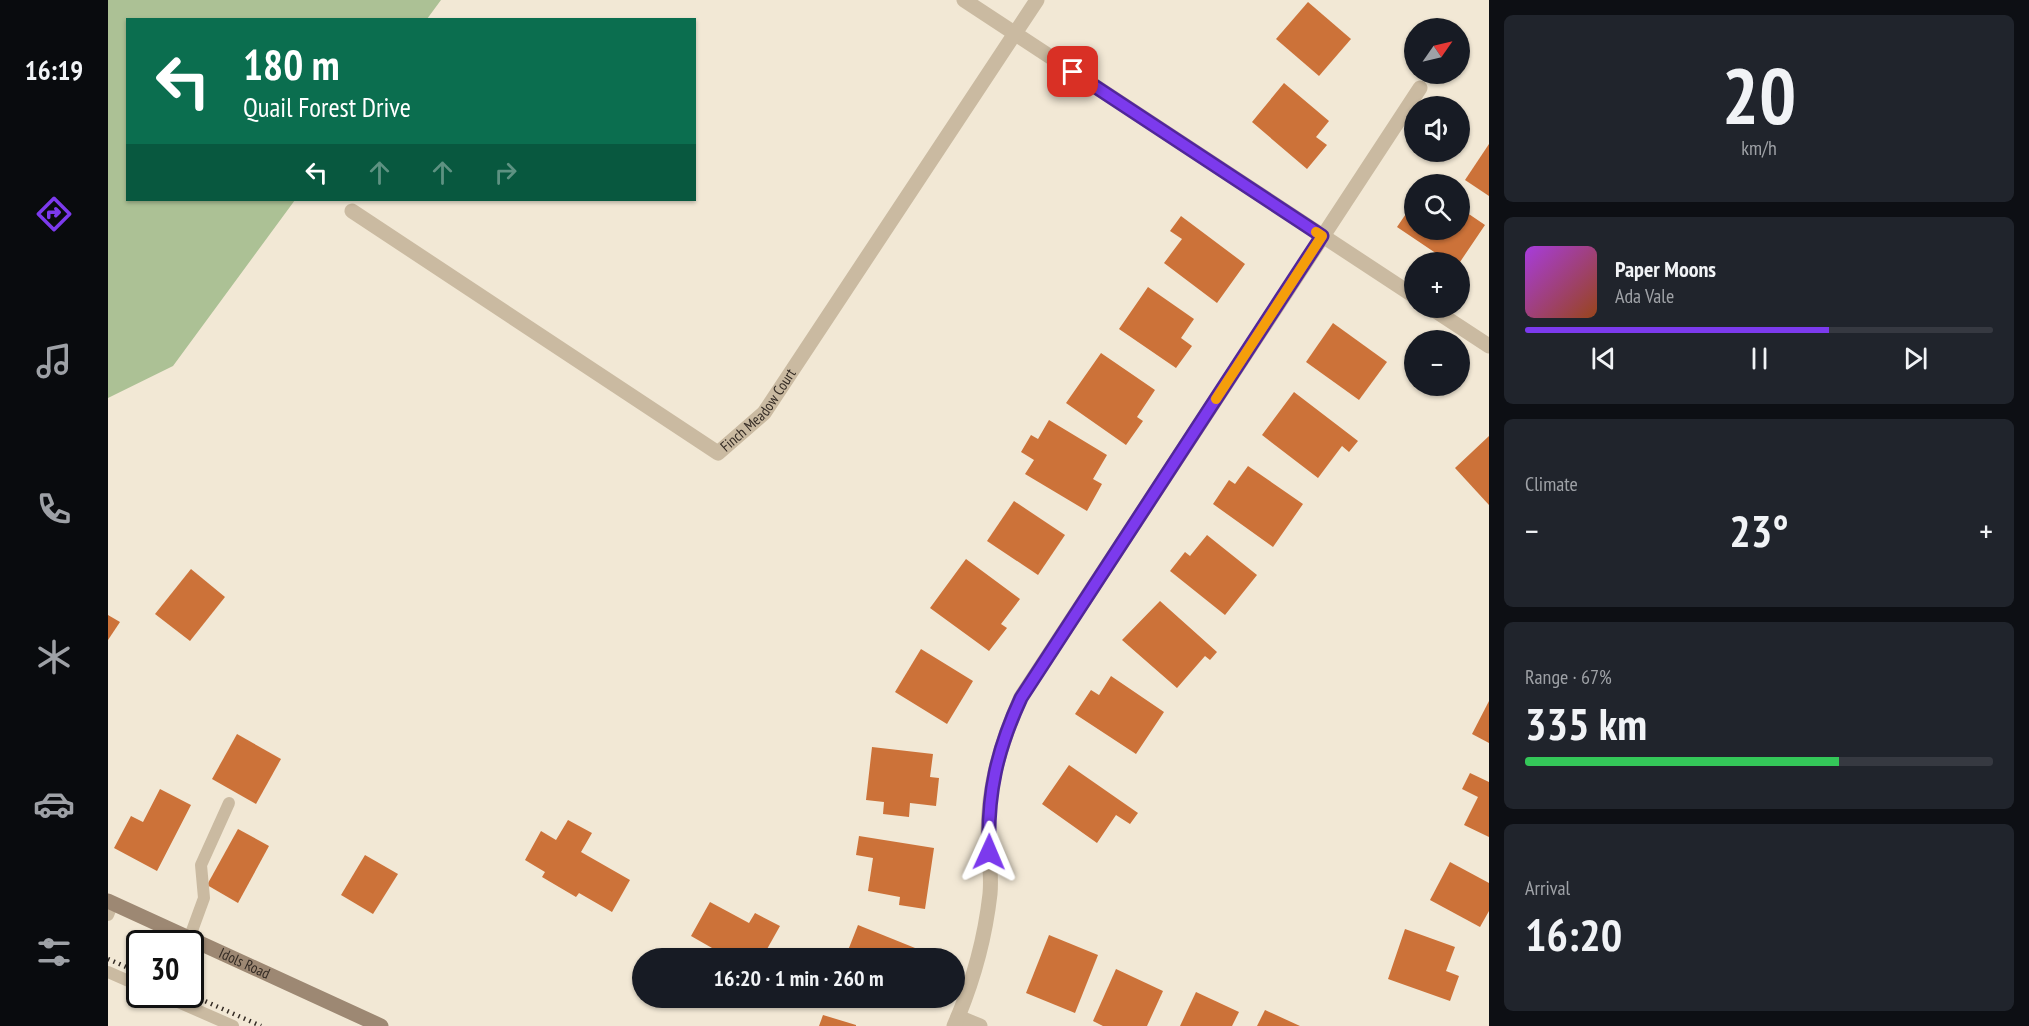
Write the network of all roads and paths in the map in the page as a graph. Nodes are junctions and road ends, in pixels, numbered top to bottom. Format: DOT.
graph roads {
  1 [pos="964,0"];
  2 [pos="1037,0"];
  3 [pos="1016,35"];
  4 [pos="1420,88"];
  5 [pos="352,211"];
  6 [pos="1322,236"];
  7 [pos="1404,289"];
  8 [pos="1446,318"];
  9 [pos="1489,346"];
  10 [pos="229,803"];
  11 [pos="110,906"];
  12 [pos="167,930"];
  13 [pos="192,930"];
  14 [pos="204,946"];
  15 [pos="108,972"];
  16 [pos="126,980"];
  17 [pos="192,1008"];
  18 [pos="956,1021"];
  19 [pos="233,1026"];
  20 [pos="381,1026"];
  21 [pos="980,1026"];
  1 -- 3 [label="street"];
  2 -- 3 [label="street, Finch Meadow Court"];
  3 -- 5 [label="street, Finch Meadow Court"];
  3 -- 6 [label="street"];
  4 -- 6 [label="street"];
  6 -- 7 [label="street"];
  6 -- 18 [label="street"];
  8 -- 9 [label="street"];
  10 -- 13 [label="lane"];
  11 -- 12 [label="street, Idols Road"];
  14 -- 20 [label="street, Idols Road"];
  15 -- 16 [label="lane"];
  17 -- 19 [label="lane"];
  18 -- 21 [label="street"];
}
